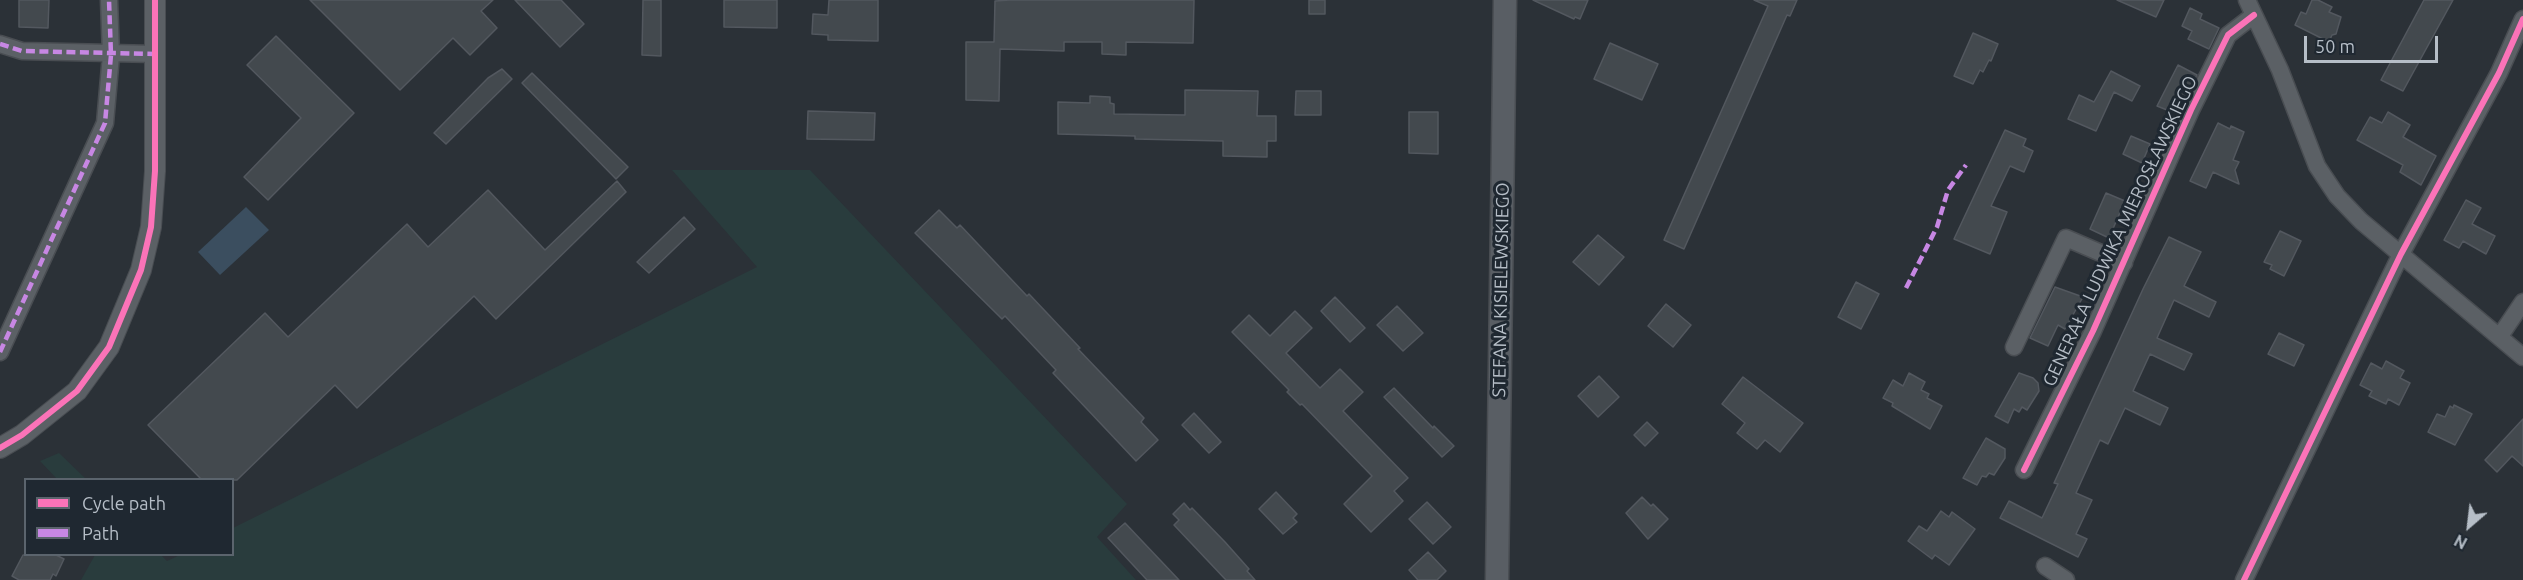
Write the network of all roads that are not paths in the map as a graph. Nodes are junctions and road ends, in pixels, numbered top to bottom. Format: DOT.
graph roads {
  1 [pos="109,0"];
  2 [pos="155,0"];
  3 [pos="1504,0"];
  4 [pos="2251,7"];
  5 [pos="2523,19"];
  6 [pos="0,44"];
  7 [pos="155,54"];
  8 [pos="111,55"];
  9 [pos="2401,254"];
  10 [pos="2124,263"];
  11 [pos="2523,302"];
  12 [pos="2500,336"];
  13 [pos="2014,347"];
  14 [pos="0,352"];
  15 [pos="2523,357"];
  16 [pos="0,448"];
  17 [pos="2024,470"];
  18 [pos="2045,566"];
  19 [pos="1497,580"];
  20 [pos="2066,580"];
  21 [pos="2244,580"];
  1 -- 8 [label="street"];
  2 -- 7 [label="street"];
  3 -- 19 [label="main road, STEFANA KISIELEWSKIEGO"];
  4 -- 9 [label="street"];
  4 -- 10 [label="street, GENERAŁA LUDWIKA MIEROSŁAWSKIEGO"];
  5 -- 9 [label="street"];
  6 -- 8 [label="street"];
  7 -- 8 [label="street"];
  7 -- 16 [label="street"];
  8 -- 14 [label="street"];
  9 -- 12 [label="street"];
  9 -- 21 [label="street"];
  10 -- 13 [label="street"];
  10 -- 17 [label="street, GENERAŁA LUDWIKA MIEROSŁAWSKIEGO"];
  11 -- 12 [label="street"];
  12 -- 15 [label="street"];
  18 -- 20 [label="street"];
}
